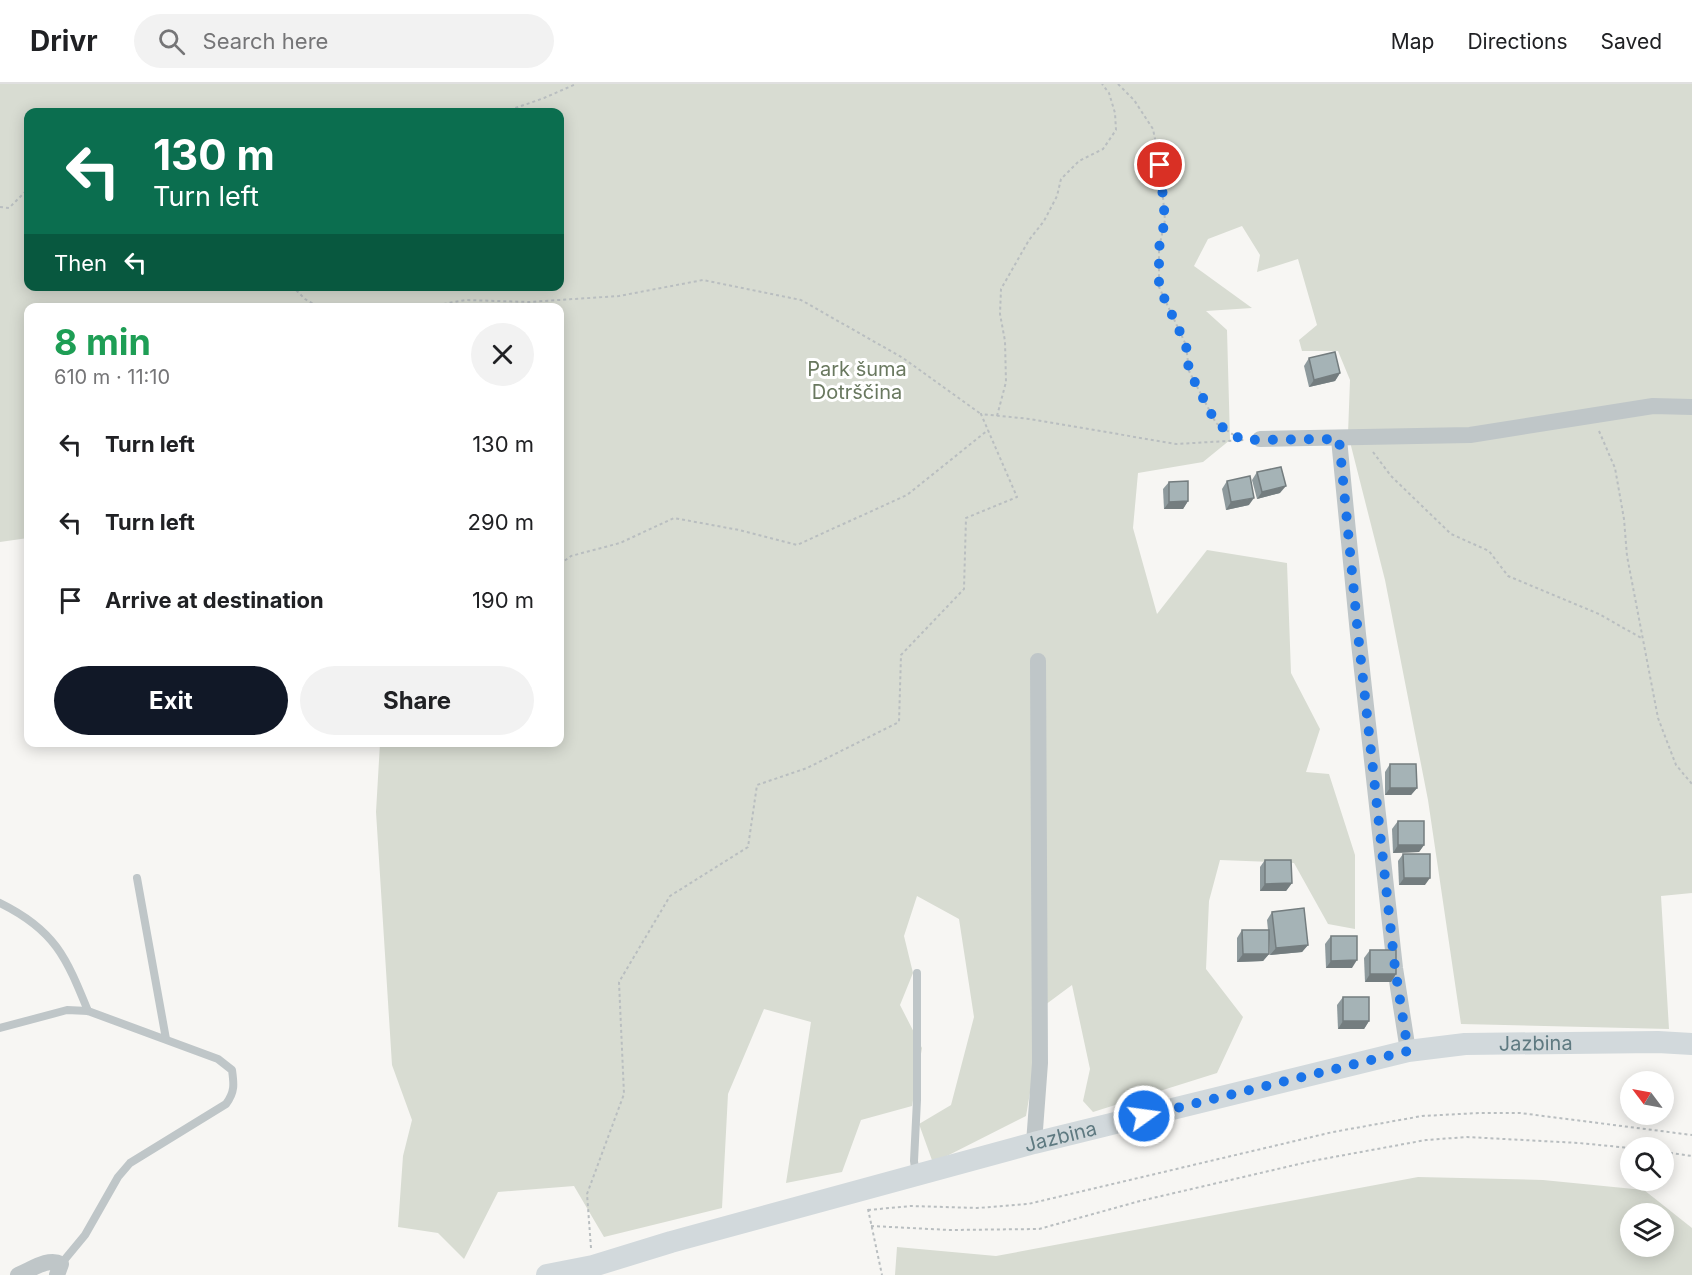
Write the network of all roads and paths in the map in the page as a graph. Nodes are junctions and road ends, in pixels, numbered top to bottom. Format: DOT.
graph roads {
  1 [pos="576,84"];
  2 [pos="1102,84"];
  3 [pos="1118,84"];
  4 [pos="514,108"];
  5 [pos="24,193"];
  6 [pos="0,207"];
  7 [pos="297,291"];
  8 [pos="312,303"];
  9 [pos="449,303"];
  10 [pos="529,303"];
  11 [pos="529,303"];
  12 [pos="1692,407"];
  13 [pos="981,414"];
  14 [pos="997,416"];
  15 [pos="1592,416"];
  16 [pos="988,430"];
  17 [pos="1363,438"];
  18 [pos="1260,439"];
  19 [pos="1339,439"];
  20 [pos="1242,440"];
  21 [pos="564,561"];
  22 [pos="1643,639"];
  23 [pos="1038,661"];
  24 [pos="1692,784"];
  25 [pos="137,878"];
  26 [pos="0,903"];
  27 [pos="917,973"];
  28 [pos="88,1011"];
  29 [pos="0,1028"];
  30 [pos="166,1039"];
  31 [pos="1692,1044"];
  32 [pos="1408,1051"];
  33 [pos="1692,1135"];
  34 [pos="1034,1143"];
  35 [pos="1620,1148"];
  36 [pos="1674,1153"];
  37 [pos="1692,1156"];
  38 [pos="916,1175"];
  39 [pos="864,1200"];
  40 [pos="871,1226"];
  41 [pos="593,1266"];
  42 [pos="59,1270"];
  43 [pos="18,1275"];
  44 [pos="547,1275"];
  45 [pos="882,1275"];
  1 -- 4 [label="path"];
  2 -- 14 [label="path"];
  3 -- 20 [label="path"];
  5 -- 6 [label="path"];
  7 -- 8 [label="path"];
  9 -- 11 [label="path"];
  10 -- 13 [label="path"];
  12 -- 15 [label="street"];
  13 -- 14 [label="path"];
  13 -- 16 [label="path"];
  14 -- 20 [label="path"];
  15 -- 17 [label="street"];
  15 -- 22 [label="path"];
  16 -- 21 [label="path"];
  16 -- 41 [label="path"];
  17 -- 19 [label="street"];
  17 -- 22 [label="path"];
  18 -- 19 [label="street"];
  18 -- 20 [label="path"];
  19 -- 32 [label="street"];
  22 -- 24 [label="path"];
  23 -- 34 [label="street"];
  25 -- 30 [label="lane"];
  26 -- 28 [label="lane"];
  27 -- 38 [label="lane"];
  28 -- 29 [label="lane"];
  28 -- 30 [label="lane"];
  30 -- 42 [label="lane"];
  31 -- 32 [label="street, Jazbina"];
  32 -- 34 [label="street, Jazbina"];
  33 -- 39 [label="path"];
  34 -- 38 [label="street, Jazbina"];
  35 -- 40 [label="path"];
  36 -- 37 [label="path"];
  38 -- 39 [label="street, Jazbina"];
  39 -- 40 [label="path"];
  39 -- 41 [label="street, Jazbina"];
  40 -- 45 [label="path"];
  41 -- 44 [label="street, Jazbina"];
  42 -- 43 [label="street"];
}
